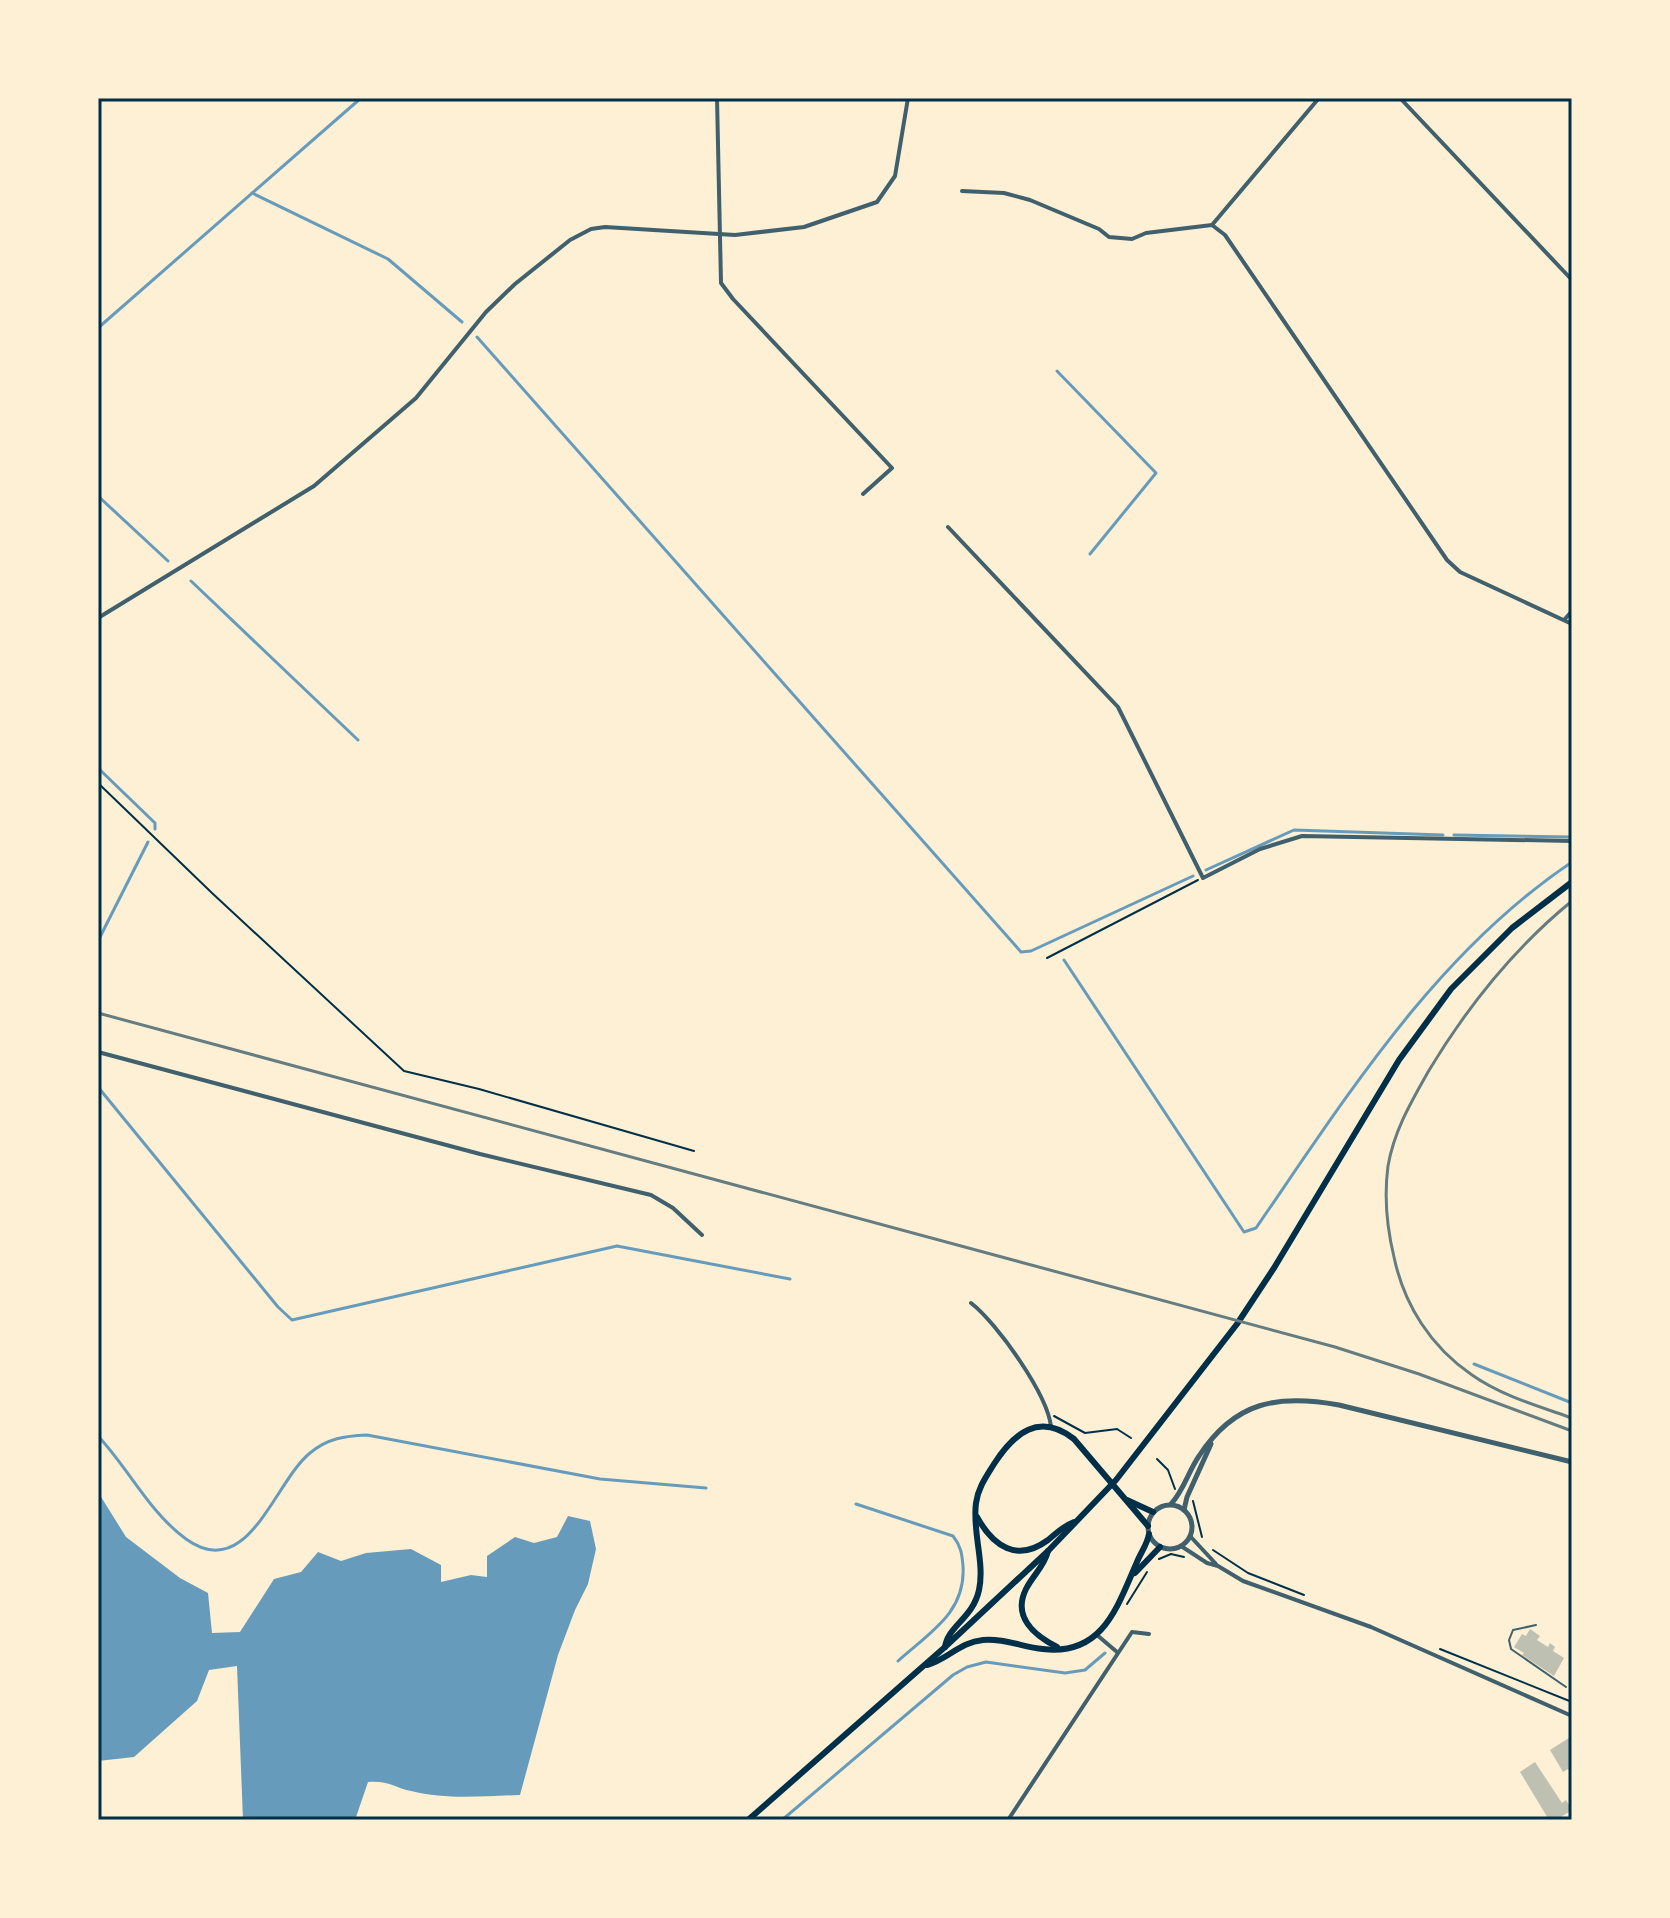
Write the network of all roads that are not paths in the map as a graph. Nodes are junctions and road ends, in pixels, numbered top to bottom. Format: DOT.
graph roads {
  1 [pos="717,98"];
  2 [pos="908,98"];
  3 [pos="1319,98"];
  4 [pos="1400,98"];
  5 [pos="962,191"];
  6 [pos="1212,225"];
  7 [pos="719,234"];
  8 [pos="1572,280"];
  9 [pos="863,494"];
  10 [pos="948,527"];
  11 [pos="1572,611"];
  12 [pos="98,618"];
  13 [pos="1564,620"];
  14 [pos="1572,624"];
  15 [pos="1572,841"];
  16 [pos="1572,882"];
  17 [pos="98,1052"];
  18 [pos="702,1235"];
  19 [pos="971,1303"];
  20 [pos="1051,1427"];
  21 [pos="1214,1438"];
  22 [pos="1572,1462"];
  23 [pos="1124,1498"];
  24 [pos="1171,1504"];
  25 [pos="1184,1510"];
  26 [pos="1153,1512"];
  27 [pos="975,1514"];
  28 [pos="1077,1521"];
  29 [pos="1148,1526"];
  30 [pos="1149,1534"];
  31 [pos="1190,1536"];
  32 [pos="1181,1546"];
  33 [pos="1160,1547"];
  34 [pos="1048,1551"];
  35 [pos="1218,1566"];
  36 [pos="1133,1575"];
  37 [pos="1536,1625"];
  38 [pos="1149,1634"];
  39 [pos="1097,1635"];
  40 [pos="945,1647"];
  41 [pos="1061,1649"];
  42 [pos="1117,1652"];
  43 [pos="924,1665"];
  44 [pos="1566,1687"];
  45 [pos="1572,1716"];
  46 [pos="748,1820"];
  47 [pos="1008,1820"];
  1 -- 7 [label="street"];
  2 -- 7 [label="street"];
  3 -- 6 [label="street"];
  4 -- 8 [label="street"];
  5 -- 6 [label="street"];
  6 -- 13 [label="street"];
  7 -- 9 [label="street"];
  7 -- 12 [label="street"];
  10 -- 15 [label="street"];
  11 -- 13 [label="street"];
  13 -- 14 [label="street"];
  16 -- 28 [label="main road"];
  17 -- 18 [label="street"];
  19 -- 20 [label="street"];
  20 -- 23 [label="main road"];
  20 -- 27 [label="main road"];
  21 -- 22 [label="street"];
  21 -- 24 [label="street"];
  21 -- 25 [label="street"];
  23 -- 26 [label="main road"];
  23 -- 29 [label="main road"];
  24 -- 25 [label="street"];
  24 -- 26 [label="street"];
  25 -- 31 [label="street"];
  26 -- 29 [label="street"];
  27 -- 28 [label="main road"];
  27 -- 40 [label="main road"];
  28 -- 34 [label="main road"];
  29 -- 30 [label="street"];
  30 -- 33 [label="street"];
  30 -- 36 [label="main road"];
  31 -- 32 [label="street"];
  31 -- 35 [label="street"];
  32 -- 33 [label="street"];
  32 -- 35 [label="street"];
  33 -- 36 [label="main road"];
  34 -- 40 [label="main road"];
  34 -- 41 [label="main road"];
  35 -- 45 [label="street"];
  36 -- 39 [label="main road"];
  37 -- 44 [label="lane"];
  38 -- 42 [label="street"];
  39 -- 41 [label="main road"];
  39 -- 42 [label="street"];
  40 -- 43 [label="main road"];
  41 -- 43 [label="main road"];
  42 -- 47 [label="street"];
  43 -- 46 [label="main road"];
}
